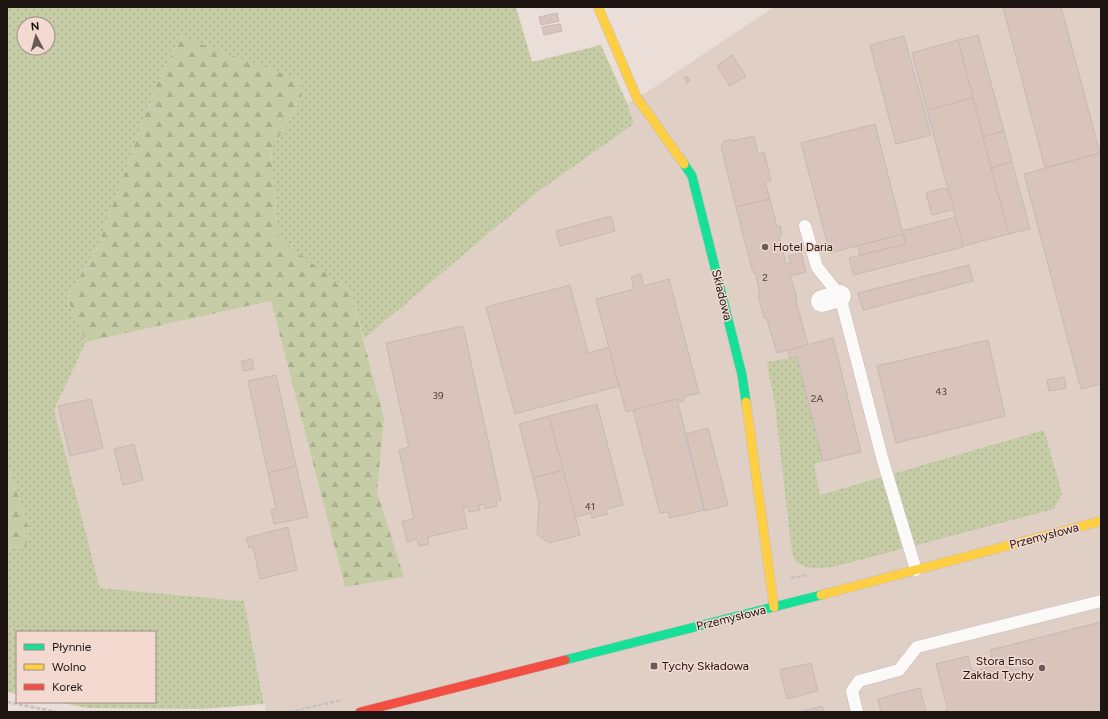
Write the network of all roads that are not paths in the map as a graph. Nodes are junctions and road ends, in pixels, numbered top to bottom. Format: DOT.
graph roads {
  1 [pos="598,7"];
  2 [pos="805,226"];
  3 [pos="1101,521"];
  4 [pos="916,570"];
  5 [pos="1101,601"];
  6 [pos="774,607"];
  7 [pos="360,712"];
  8 [pos="857,712"];
  1 -- 6 [label="street, Składowa"];
  2 -- 4 [label="lane"];
  3 -- 4 [label="street, Przemysłowa"];
  4 -- 6 [label="street, Przemysłowa"];
  5 -- 8 [label="lane"];
  6 -- 7 [label="street, Przemysłowa"];
}
